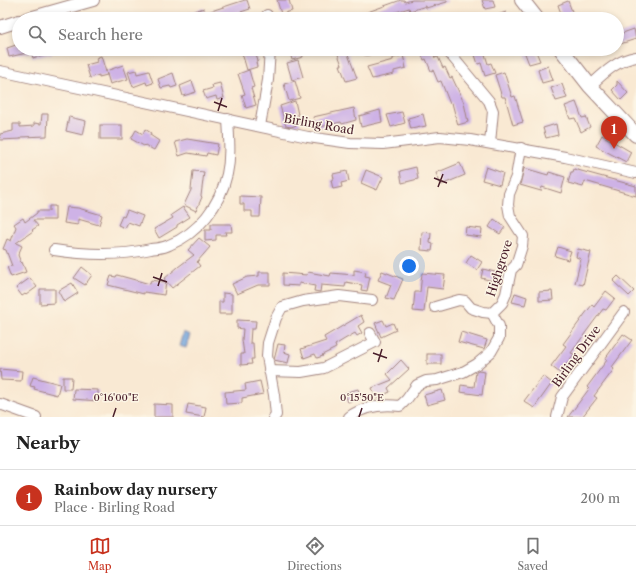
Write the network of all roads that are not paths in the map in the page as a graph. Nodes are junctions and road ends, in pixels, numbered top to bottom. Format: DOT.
graph roads {
  1 [pos="93,0"];
  2 [pos="522,0"];
  3 [pos="51,12"];
  4 [pos="531,12"];
  5 [pos="12,23"];
  6 [pos="0,27"];
  7 [pos="270,56"];
  8 [pos="452,56"];
  9 [pos="566,56"];
  10 [pos="636,57"];
  11 [pos="0,71"];
  12 [pos="590,86"];
  13 [pos="228,119"];
  14 [pos="260,126"];
  15 [pos="636,135"];
  16 [pos="490,143"];
  17 [pos="521,148"];
  18 [pos="636,173"];
  19 [pos="54,250"];
  20 [pos="372,300"];
  21 [pos="435,307"];
  22 [pos="624,312"];
  23 [pos="492,314"];
  24 [pos="370,333"];
  25 [pos="269,372"];
  26 [pos="0,404"];
  27 [pos="36,417"];
  28 [pos="274,417"];
  29 [pos="350,417"];
  30 [pos="556,417"];
  1 -- 3 [label="street"];
  2 -- 4 [label="main road"];
  5 -- 6 [label="street"];
  7 -- 14 [label="street"];
  8 -- 16 [label="street"];
  9 -- 12 [label="main road"];
  10 -- 12 [label="street"];
  11 -- 13 [label="street, Birling Road"];
  12 -- 15 [label="main road"];
  13 -- 14 [label="street, Birling Road"];
  13 -- 19 [label="street"];
  14 -- 16 [label="street, Birling Road"];
  16 -- 17 [label="street, Birling Road"];
  17 -- 18 [label="street, Birling Road"];
  17 -- 23 [label="street, Highgrove"];
  20 -- 25 [label="street"];
  21 -- 23 [label="street"];
  22 -- 30 [label="street, Birling Drive"];
  23 -- 29 [label="street, Highgrove"];
  24 -- 25 [label="street"];
  25 -- 28 [label="street"];
  26 -- 27 [label="street"];
}
